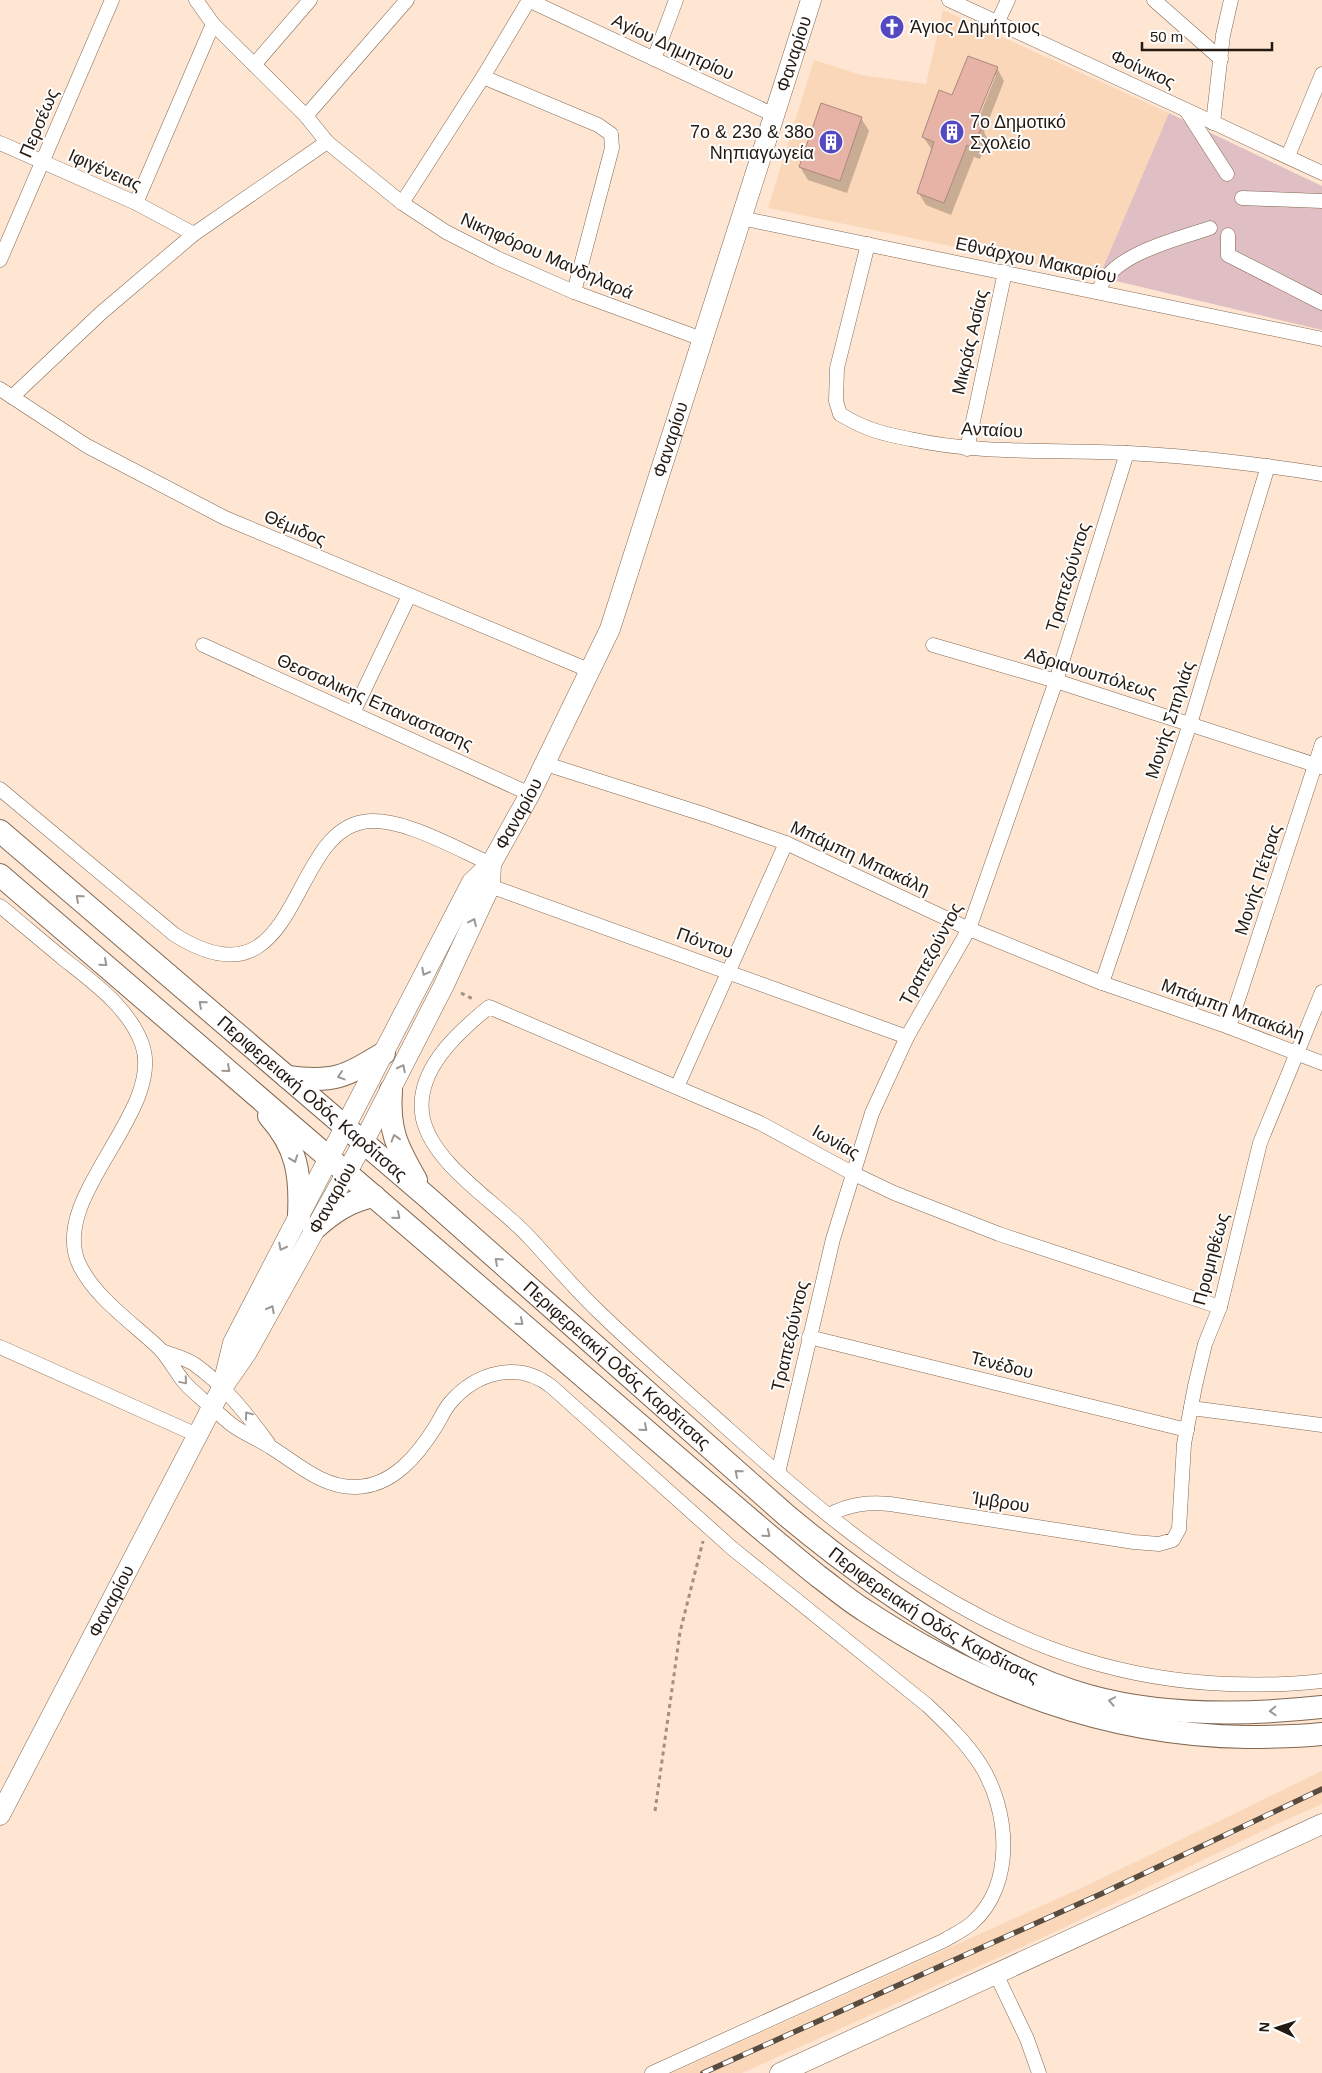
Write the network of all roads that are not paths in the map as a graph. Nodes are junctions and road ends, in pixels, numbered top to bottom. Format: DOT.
graph roads {
  1 [pos="112,0"];
  2 [pos="196,0"];
  3 [pos="310,0"];
  4 [pos="407,0"];
  5 [pos="529,0"];
  6 [pos="676,0"];
  7 [pos="811,0"];
  8 [pos="949,0"];
  9 [pos="1008,0"];
  10 [pos="1154,0"];
  11 [pos="1231,0"];
  12 [pos="998,22"];
  13 [pos="213,24"];
  14 [pos="654,59"];
  15 [pos="1221,59"];
  16 [pos="254,64"];
  17 [pos="1322,74"];
  18 [pos="483,76"];
  19 [pos="1185,110"];
  20 [pos="774,115"];
  21 [pos="306,116"];
  22 [pos="1213,123"];
  23 [pos="327,142"];
  24 [pos="0,143"];
  25 [pos="1288,156"];
  26 [pos="43,163"];
  27 [pos="1322,173"];
  28 [pos="1226,174"];
  29 [pos="1242,198"];
  30 [pos="1322,201"];
  31 [pos="136,203"];
  32 [pos="402,203"];
  33 [pos="741,218"];
  34 [pos="1210,228"];
  35 [pos="194,234"];
  36 [pos="1228,236"];
  37 [pos="868,244"];
  38 [pos="0,260"];
  39 [pos="1005,272"];
  40 [pos="574,292"];
  41 [pos="1098,292"];
  42 [pos="1322,303"];
  43 [pos="702,339"];
  44 [pos="1322,339"];
  45 [pos="0,389"];
  46 [pos="12,397"];
  47 [pos="967,449"];
  48 [pos="1127,453"];
  49 [pos="1268,466"];
  50 [pos="1322,474"];
  51 [pos="409,596"];
  52 [pos="203,645"];
  53 [pos="933,645"];
  54 [pos="591,671"];
  55 [pos="1056,681"];
  56 [pos="353,713"];
  57 [pos="1190,724"];
  58 [pos="1322,744"];
  59 [pos="546,764"];
  60 [pos="1319,766"];
  61 [pos="0,789"];
  62 [pos="530,794"];
  63 [pos="0,831"];
  64 [pos="786,843"];
  65 [pos="491,864"];
  66 [pos="0,875"];
  67 [pos="490,886"];
  68 [pos="0,906"];
  69 [pos="969,929"];
  70 [pos="728,972"];
  71 [pos="1102,983"];
  72 [pos="1322,992"];
  73 [pos="1229,1027"];
  74 [pos="908,1037"];
  75 [pos="1296,1052"];
  76 [pos="384,1053"];
  77 [pos="1322,1063"];
  78 [pos="287,1077"];
  79 [pos="677,1087"];
  80 [pos="250,1088"];
  81 [pos="390,1090"];
  82 [pos="345,1127"];
  83 [pos="363,1142"];
  84 [pos="328,1156"];
  85 [pos="347,1172"];
  86 [pos="852,1173"];
  87 [pos="374,1196"];
  88 [pos="426,1196"];
  89 [pos="306,1222"];
  90 [pos="1220,1308"];
  91 [pos="809,1337"];
  92 [pos="0,1347"];
  93 [pos="162,1350"];
  94 [pos="222,1388"];
  95 [pos="212,1407"];
  96 [pos="1191,1408"];
  97 [pos="1322,1425"];
  98 [pos="1186,1430"];
  99 [pos="197,1435"];
  100 [pos="270,1446"];
  101 [pos="778,1473"];
  102 [pos="829,1515"];
  103 [pos="1169,1542"];
  104 [pos="1322,1680"];
  105 [pos="1322,1707"];
  106 [pos="1322,1734"];
  107 [pos="0,1815"];
  108 [pos="1322,1824"];
  109 [pos="996,1974"];
  110 [pos="652,2073"];
  111 [pos="780,2073"];
  112 [pos="1039,2073"];
  1 -- 26 [label="street, Περσέως"];
  2 -- 13 [label="street, Νικηφόρου Μανδηλαρά"];
  3 -- 16 [label="street"];
  4 -- 21 [label="street"];
  5 -- 14 [label="street, Αγίου Δημητρίου"];
  5 -- 18 [label="street"];
  6 -- 14 [label="street"];
  7 -- 20 [label="main road, Φαναρίου"];
  8 -- 12 [label="street, Φοίνικος"];
  9 -- 12 [label="street"];
  10 -- 15 [label="street"];
  11 -- 15 [label="street"];
  12 -- 19 [label="street, Φοίνικος"];
  13 -- 16 [label="street, Νικηφόρου Μανδηλαρά"];
  13 -- 31 [label="street"];
  14 -- 20 [label="street, Αγίου Δημητρίου"];
  15 -- 22 [label="street"];
  16 -- 21 [label="street, Νικηφόρου Μανδηλαρά"];
  17 -- 25 [label="street"];
  18 -- 32 [label="street"];
  18 -- 40 [label="street"];
  19 -- 22 [label="street, Φοίνικος"];
  19 -- 28 [label="street"];
  20 -- 33 [label="main road, Φαναρίου"];
  21 -- 23 [label="street, Νικηφόρου Μανδηλαρά"];
  22 -- 25 [label="street, Φοίνικος"];
  23 -- 32 [label="street, Νικηφόρου Μανδηλαρά"];
  23 -- 35 [label="street"];
  24 -- 26 [label="street, Ιφιγένειας"];
  25 -- 27 [label="street, Φοίνικος"];
  26 -- 31 [label="street, Ιφιγένειας"];
  26 -- 38 [label="street, Περσέως"];
  29 -- 30 [label="street"];
  31 -- 35 [label="street, Ιφιγένειας"];
  32 -- 40 [label="street, Νικηφόρου Μανδηλαρά"];
  33 -- 37 [label="street, Εθνάρχου Μακαρίου"];
  33 -- 43 [label="main road, Φαναρίου"];
  34 -- 41 [label="street"];
  35 -- 46 [label="street"];
  36 -- 42 [label="street"];
  37 -- 39 [label="street, Εθνάρχου Μακαρίου"];
  37 -- 47 [label="street, Ανταίου"];
  39 -- 41 [label="street, Εθνάρχου Μακαρίου"];
  39 -- 47 [label="street, Μικράς Ασίας"];
  40 -- 43 [label="street, Νικηφόρου Μανδηλαρά"];
  41 -- 44 [label="street, Εθνάρχου Μακαρίου"];
  43 -- 54 [label="main road, Φαναρίου"];
  45 -- 46 [label="street, Θέμιδος"];
  46 -- 51 [label="street, Θέμιδος"];
  47 -- 48 [label="street, Ανταίου"];
  48 -- 49 [label="street, Ανταίου"];
  48 -- 55 [label="street, Τραπεζούντος"];
  49 -- 50 [label="street, Ανταίου"];
  49 -- 57 [label="street, Μονής Σπηλιάς"];
  51 -- 54 [label="street, Θέμιδος"];
  51 -- 56 [label="street"];
  52 -- 56 [label="street, Θεσσαλικης Επαναστασης"];
  53 -- 55 [label="street, Αδριανουπόλεως"];
  54 -- 59 [label="main road, Φαναρίου"];
  55 -- 57 [label="street, Αδριανουπόλεως"];
  55 -- 69 [label="street, Τραπεζούντος"];
  56 -- 62 [label="street, Θεσσαλικης Επαναστασης"];
  57 -- 60 [label="street, Αδριανουπόλεως"];
  57 -- 71 [label="street, Μονής Σπηλιάς"];
  58 -- 60 [label="street, Μονής Πέτρας"];
  59 -- 62 [label="main road, Φαναρίου"];
  59 -- 64 [label="street, Μπάμπη Μπακάλη"];
  60 -- 73 [label="street, Μονής Πέτρας"];
  61 -- 65 [label="street"];
  62 -- 65 [label="main road, Φαναρίου"];
  78 -- 63 [label="main road, Περιφερειακή Οδός Καρδίτσας, one-way"];
  64 -- 69 [label="street, Μπάμπη Μπακάλη"];
  64 -- 70 [label="street"];
  65 -- 67 [label="main road, Φαναρίου"];
  65 -- 76 [label="main road, Φαναρίου, one-way"];
  66 -- 80 [label="main road, Περιφερειακή Οδός Καρδίτσας, one-way"];
  67 -- 70 [label="street, Πόντου"];
  81 -- 67 [label="main road, Φαναρίου, one-way"];
  68 -- 93 [label="street"];
  69 -- 71 [label="street, Μπάμπη Μπακάλη"];
  69 -- 74 [label="street, Τραπεζούντος"];
  70 -- 74 [label="street, Πόντου"];
  70 -- 79 [label="street"];
  71 -- 73 [label="street, Μπάμπη Μπακάλη"];
  72 -- 75 [label="street, Προμηθέως"];
  73 -- 75 [label="street, Μπάμπη Μπακάλη"];
  74 -- 86 [label="street, Τραπεζούντος"];
  75 -- 77 [label="street, Μπάμπη Μπακάλη"];
  75 -- 90 [label="street, Προμηθέως"];
  76 -- 78 [label="main road, one-way"];
  76 -- 82 [label="main road, Φαναρίου"];
  78 -- 82 [label="main road, Περιφερειακή Οδός Καρδίτσας"];
  79 -- 86 [label="street, Ιωνίας"];
  79 -- 101 [label="street, Ιωνίας"];
  80 -- 84 [label="main road, Περιφερειακή Οδός Καρδίτσας"];
  80 -- 89 [label="main road, one-way"];
  81 -- 83 [label="main road, Φαναρίου"];
  88 -- 81 [label="main road, one-way"];
  82 -- 83 [label="main road, Περιφερειακή Οδός Καρδίτσας"];
  82 -- 84 [label="main road, Φαναρίου"];
  83 -- 85 [label="main road, Φαναρίου"];
  83 -- 88 [label="main road, Περιφερειακή Οδός Καρδίτσας"];
  84 -- 85 [label="main road, Περιφερειακή Οδός Καρδίτσας"];
  84 -- 89 [label="main road, Φαναρίου"];
  85 -- 87 [label="main road, Περιφερειακή Οδός Καρδίτσας"];
  85 -- 89 [label="main road, Φαναρίου"];
  86 -- 90 [label="street, Ιωνίας"];
  86 -- 91 [label="street, Τραπεζούντος"];
  87 -- 89 [label="main road"];
  87 -- 106 [label="main road, Περιφερειακή Οδός Καρδίτσας, one-way"];
  105 -- 88 [label="main road, Περιφερειακή Οδός Καρδίτσας, one-way"];
  89 -- 94 [label="main road, Φαναρίου"];
  90 -- 96 [label="street, Προμηθέως"];
  91 -- 98 [label="street, Τενέδου"];
  91 -- 101 [label="street, Τραπεζούντος"];
  92 -- 99 [label="street"];
  93 -- 94 [label="street"];
  93 -- 95 [label="street, one-way"];
  94 -- 95 [label="main road, Φαναρίου"];
  100 -- 94 [label="street, one-way"];
  95 -- 99 [label="main road, Φαναρίου"];
  95 -- 100 [label="street"];
  96 -- 97 [label="street"];
  96 -- 98 [label="street, Προμηθέως"];
  98 -- 103 [label="street, Προμηθέως"];
  99 -- 107 [label="main road, Φαναρίου"];
  100 -- 110 [label="street"];
  101 -- 102 [label="street"];
  102 -- 103 [label="street, Ίμβρου"];
  102 -- 104 [label="street"];
  108 -- 109 [label="main road"];
  109 -- 111 [label="main road"];
  109 -- 112 [label="street"];
}
